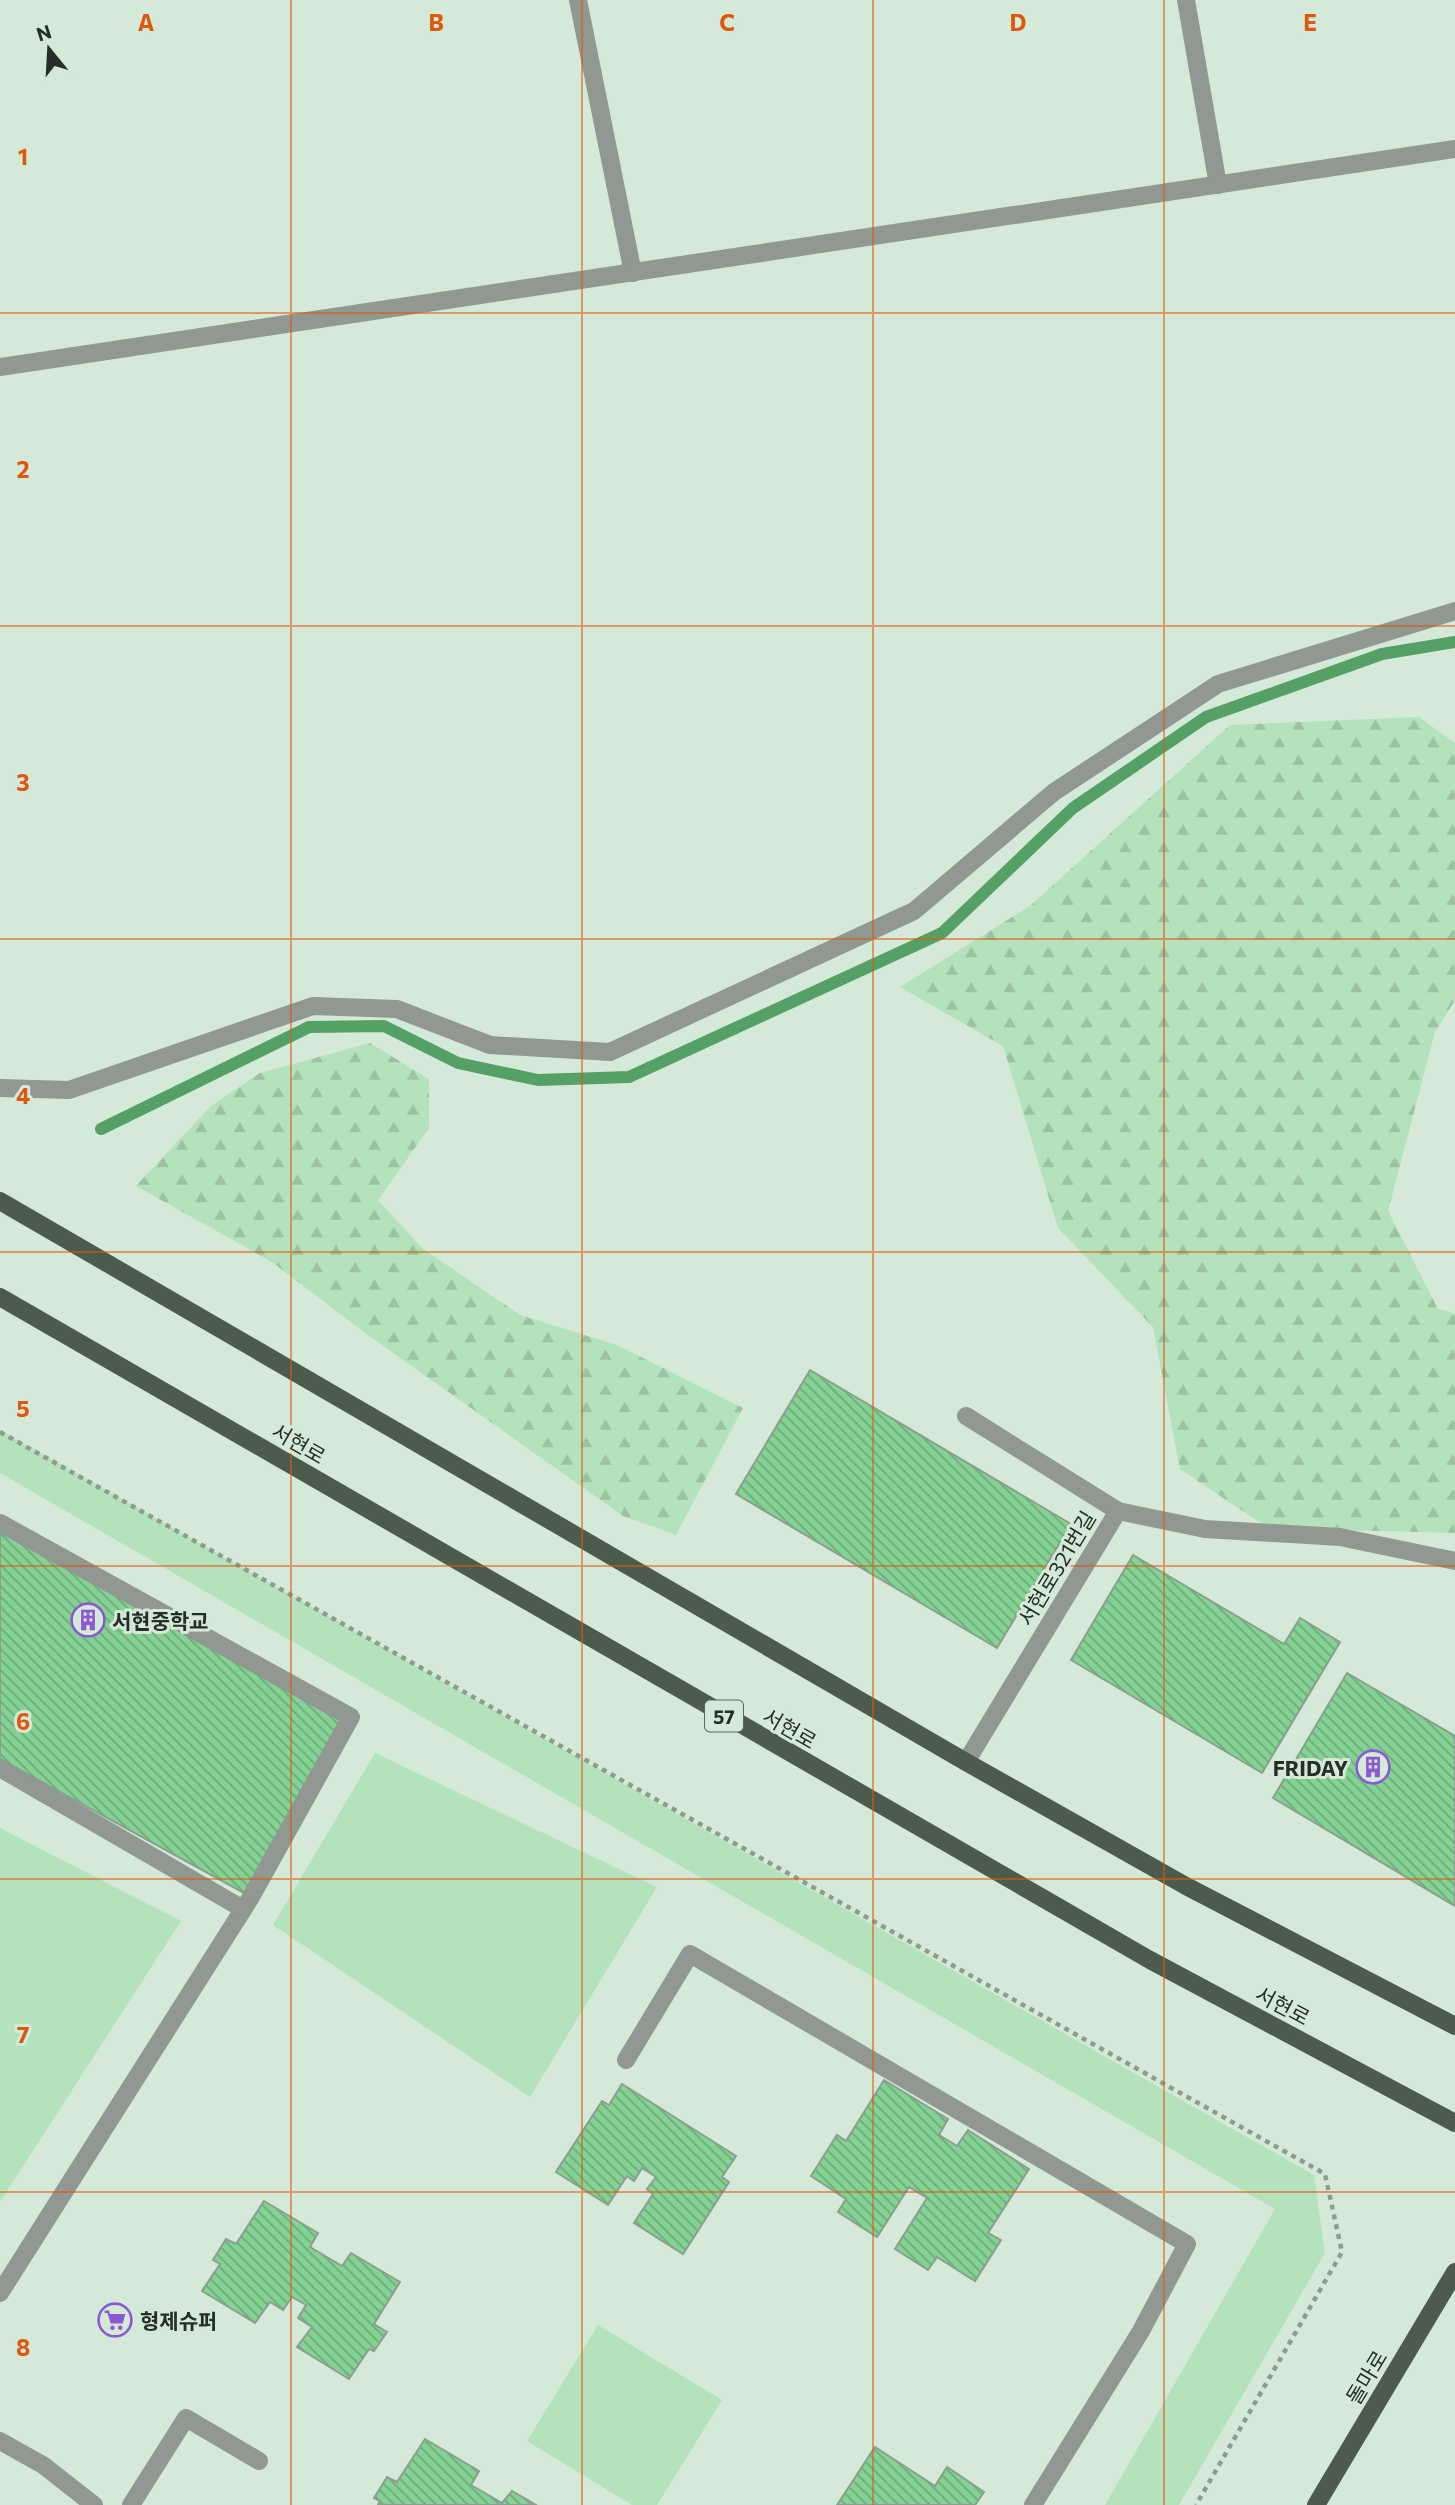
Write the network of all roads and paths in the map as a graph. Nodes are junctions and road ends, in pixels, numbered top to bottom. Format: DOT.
graph roads {
  1 [pos="578,0"];
  2 [pos="1186,0"];
  3 [pos="1455,149"];
  4 [pos="1218,185"];
  5 [pos="633,273"];
  6 [pos="0,367"];
  7 [pos="1455,611"];
  8 [pos="0,1088"];
  9 [pos="0,1202"];
  10 [pos="0,1297"];
  11 [pos="966,1416"];
  12 [pos="0,1432"];
  13 [pos="1118,1511"];
  14 [pos="0,1523"];
  15 [pos="1455,1561"];
  16 [pos="966,1762"];
  17 [pos="0,1768"];
  18 [pos="243,1909"];
  19 [pos="1455,2026"];
  20 [pos="626,2060"];
  21 [pos="1455,2123"];
  22 [pos="1455,2272"];
  23 [pos="0,2293"];
  24 [pos="0,2441"];
  25 [pos="259,2461"];
  26 [pos="94,2505"];
  27 [pos="131,2505"];
  28 [pos="1033,2505"];
  29 [pos="1196,2505"];
  30 [pos="1316,2505"];
  1 -- 5 [label="street"];
  2 -- 4 [label="street"];
  3 -- 4 [label="street"];
  4 -- 5 [label="street"];
  5 -- 6 [label="street"];
  7 -- 8 [label="street"];
  9 -- 16 [label="main road"];
  10 -- 21 [label="main road, 서현로 / 57"];
  11 -- 13 [label="street"];
  12 -- 29 [label="path"];
  13 -- 15 [label="street, 서현로321번길"];
  13 -- 16 [label="street, 서현로321번길"];
  14 -- 18 [label="street"];
  16 -- 19 [label="main road"];
  17 -- 18 [label="street"];
  18 -- 23 [label="street"];
  20 -- 28 [label="street"];
  22 -- 30 [label="main road, 돌마로"];
  24 -- 26 [label="street"];
  25 -- 27 [label="street"];
}
